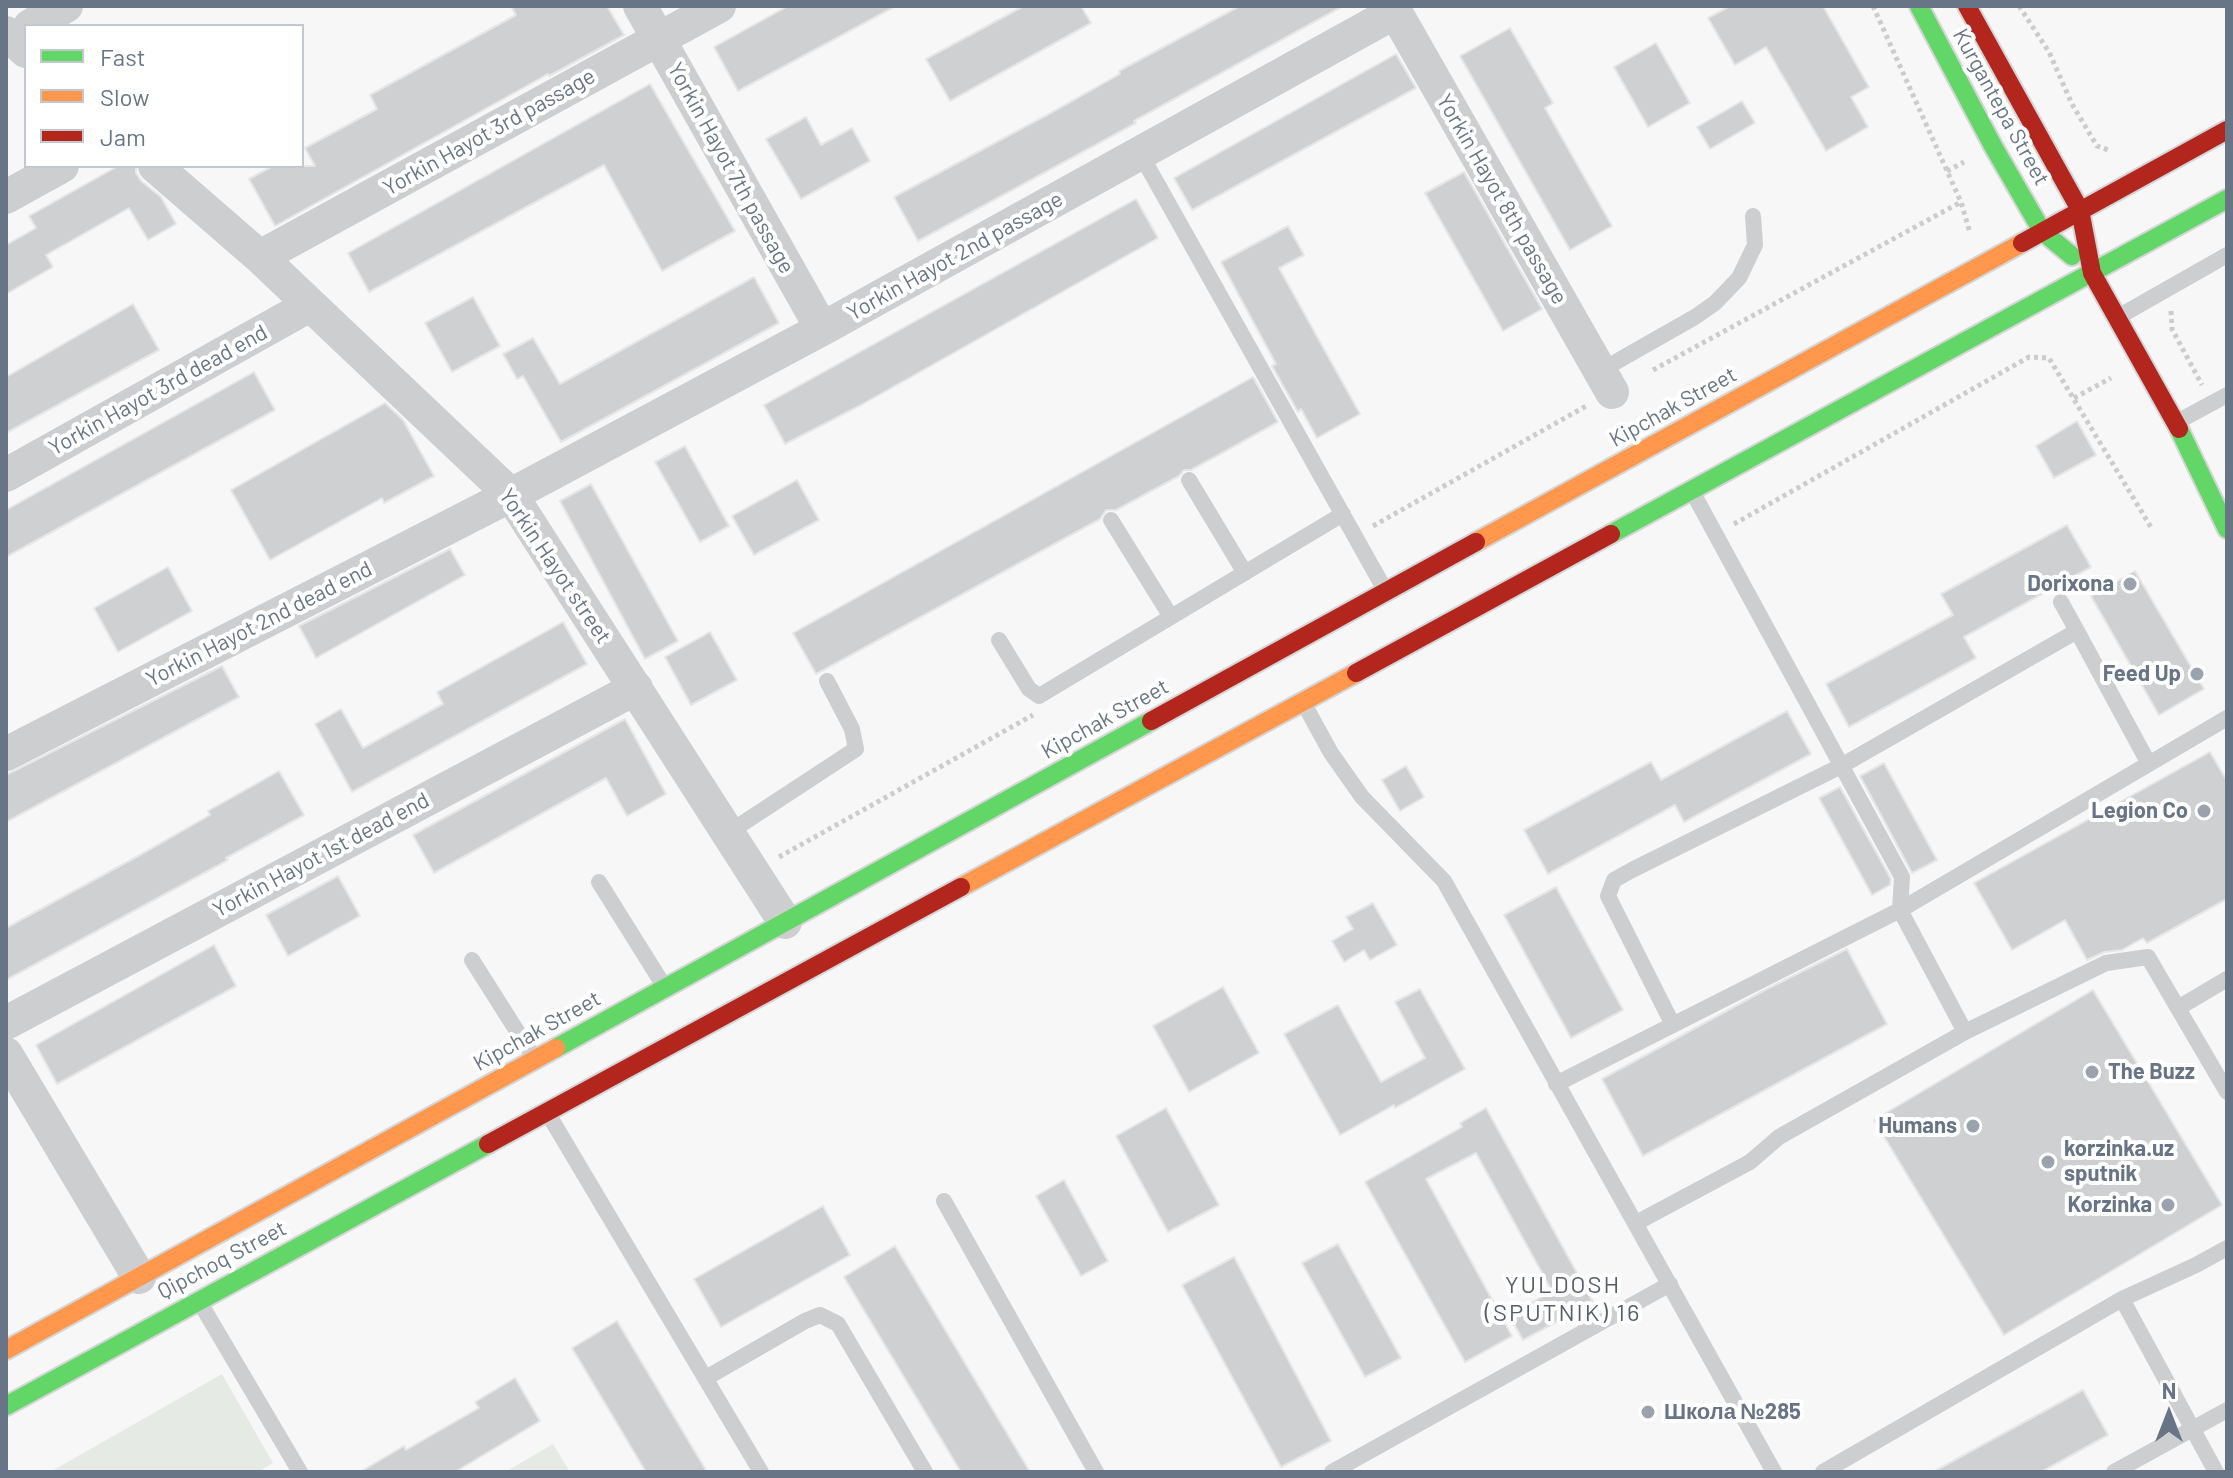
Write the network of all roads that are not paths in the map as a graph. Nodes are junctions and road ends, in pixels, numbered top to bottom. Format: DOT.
graph roads {
  1 [pos="66,6"];
  2 [pos="640,6"];
  3 [pos="719,6"];
  4 [pos="1919,6"];
  5 [pos="1967,6"];
  6 [pos="1394,9"];
  7 [pos="37,24"];
  8 [pos="658,39"];
  9 [pos="2227,130"];
  10 [pos="1140,153"];
  11 [pos="58,168"];
  12 [pos="157,168"];
  13 [pos="6,197"];
  14 [pos="2227,199"];
  15 [pos="2080,210"];
  16 [pos="1753,216"];
  17 [pos="2042,231"];
  18 [pos="2227,255"];
  19 [pos="260,257"];
  20 [pos="2092,273"];
  21 [pos="310,305"];
  22 [pos="2118,317"];
  23 [pos="822,329"];
  24 [pos="1606,381"];
  25 [pos="2227,395"];
  26 [pos="2176,423"];
  27 [pos="6,475"];
  28 [pos="1189,480"];
  29 [pos="1692,490"];
  30 [pos="511,495"];
  31 [pos="1343,514"];
  32 [pos="1111,520"];
  33 [pos="2226,524"];
  34 [pos="1245,573"];
  35 [pos="1386,592"];
  36 [pos="2061,602"];
  37 [pos="1171,617"];
  38 [pos="2077,631"];
  39 [pos="999,640"];
  40 [pos="827,681"];
  41 [pos="636,688"];
  42 [pos="1303,701"];
  43 [pos="2227,718"];
  44 [pos="6,754"];
  45 [pos="2149,764"];
  46 [pos="1841,766"];
  47 [pos="728,833"];
  48 [pos="599,882"];
  49 [pos="1900,910"];
  50 [pos="785,922"];
  51 [pos="472,960"];
  52 [pos="2227,979"];
  53 [pos="665,988"];
  54 [pos="2178,1008"];
  55 [pos="6,1023"];
  56 [pos="1673,1025"];
  57 [pos="1965,1032"];
  58 [pos="6,1054"];
  59 [pos="535,1059"];
  60 [pos="1556,1084"];
  61 [pos="2227,1092"];
  62 [pos="547,1111"];
  63 [pos="437,1113"];
  64 [pos="462,1157"];
  65 [pos="944,1201"];
  66 [pos="1636,1223"];
  67 [pos="2227,1248"];
  68 [pos="139,1277"];
  69 [pos="1670,1284"];
  70 [pos="2122,1299"];
  71 [pos="199,1300"];
  72 [pos="30,1337"];
  73 [pos="6,1350"];
  74 [pos="706,1378"];
  75 [pos="51,1380"];
  76 [pos="6,1406"];
  77 [pos="2227,1410"];
  78 [pos="2192,1429"];
  79 [pos="294,1470"];
  80 [pos="761,1472"];
  81 [pos="925,1472"];
  82 [pos="1096,1472"];
  83 [pos="1332,1472"];
  84 [pos="1774,1472"];
  85 [pos="1823,1472"];
  86 [pos="2114,1472"];
  87 [pos="2216,1472"];
  1 -- 7 [label="street"];
  2 -- 8 [label="street, Yorkin Hayot 7th passage"];
  3 -- 8 [label="street, Yorkin Hayot 3rd passage"];
  4 -- 17 [label="main road, Kurgantepa Street"];
  5 -- 15 [label="main road, Kurgantepa Street"];
  6 -- 10 [label="street, Yorkin Hayot 2nd passage"];
  6 -- 24 [label="street, Yorkin Hayot 8th passage"];
  8 -- 19 [label="street, Yorkin Hayot 3rd passage"];
  8 -- 23 [label="street, Yorkin Hayot 7th passage"];
  9 -- 15 [label="main road, Kipchak Street"];
  10 -- 23 [label="street, Yorkin Hayot 2nd passage"];
  10 -- 31 [label="lane"];
  11 -- 13 [label="street"];
  12 -- 19 [label="street, Yorkin Hayot street"];
  14 -- 20 [label="main road"];
  15 -- 17 [label="main road, Kipchak Street"];
  15 -- 20 [label="main road, Kurgantepa Street"];
  16 -- 24 [label="lane"];
  17 -- 20 [label="main road"];
  17 -- 35 [label="main road, Kipchak Street"];
  18 -- 22 [label="lane"];
  19 -- 21 [label="street, Yorkin Hayot street"];
  20 -- 22 [label="main road"];
  20 -- 29 [label="main road"];
  21 -- 27 [label="street, Yorkin Hayot 3rd dead end"];
  21 -- 30 [label="street, Yorkin Hayot street"];
  22 -- 26 [label="main road"];
  23 -- 30 [label="street, Yorkin Hayot 2nd passage"];
  25 -- 26 [label="lane"];
  26 -- 33 [label="main road"];
  28 -- 34 [label="lane"];
  29 -- 42 [label="main road"];
  29 -- 46 [label="lane"];
  30 -- 41 [label="street, Yorkin Hayot street"];
  30 -- 44 [label="street, Yorkin Hayot 2nd dead end"];
  31 -- 34 [label="lane"];
  31 -- 35 [label="lane"];
  32 -- 37 [label="lane"];
  34 -- 37 [label="lane"];
  35 -- 50 [label="main road, Kipchak Street"];
  36 -- 38 [label="lane"];
  37 -- 39 [label="lane"];
  38 -- 45 [label="lane"];
  38 -- 46 [label="lane"];
  40 -- 47 [label="lane"];
  41 -- 47 [label="street, Yorkin Hayot street"];
  41 -- 55 [label="street, Yorkin Hayot 1st dead end"];
  42 -- 60 [label="lane"];
  42 -- 62 [label="main road"];
  43 -- 45 [label="lane"];
  45 -- 49 [label="lane"];
  46 -- 49 [label="lane"];
  46 -- 56 [label="lane"];
  47 -- 50 [label="street, Yorkin Hayot street"];
  48 -- 53 [label="lane"];
  49 -- 56 [label="lane"];
  49 -- 57 [label="lane"];
  50 -- 53 [label="main road, Kipchak Street"];
  51 -- 59 [label="lane"];
  52 -- 54 [label="lane"];
  53 -- 59 [label="main road, Kipchak Street"];
  54 -- 57 [label="lane"];
  54 -- 61 [label="lane"];
  56 -- 60 [label="lane"];
  57 -- 66 [label="lane"];
  58 -- 68 [label="street"];
  59 -- 63 [label="main road, Kipchak Street"];
  60 -- 66 [label="lane"];
  62 -- 64 [label="main road"];
  62 -- 74 [label="lane"];
  63 -- 64 [label="main road"];
  63 -- 68 [label="main road, Kipchak Street"];
  64 -- 71 [label="main road, Qipchoq Street"];
  65 -- 82 [label="lane"];
  66 -- 69 [label="lane"];
  67 -- 70 [label="lane"];
  68 -- 72 [label="main road, Kipchak Street"];
  69 -- 83 [label="lane"];
  69 -- 84 [label="lane"];
  70 -- 78 [label="lane"];
  70 -- 85 [label="lane"];
  71 -- 75 [label="main road, Qipchoq Street"];
  71 -- 79 [label="lane"];
  72 -- 73 [label="main road, Kipchak Street"];
  72 -- 75 [label="main road"];
  74 -- 80 [label="lane"];
  74 -- 81 [label="lane"];
  75 -- 76 [label="main road, Qipchoq Street"];
  77 -- 78 [label="lane"];
  78 -- 86 [label="lane"];
  78 -- 87 [label="lane"];
}
